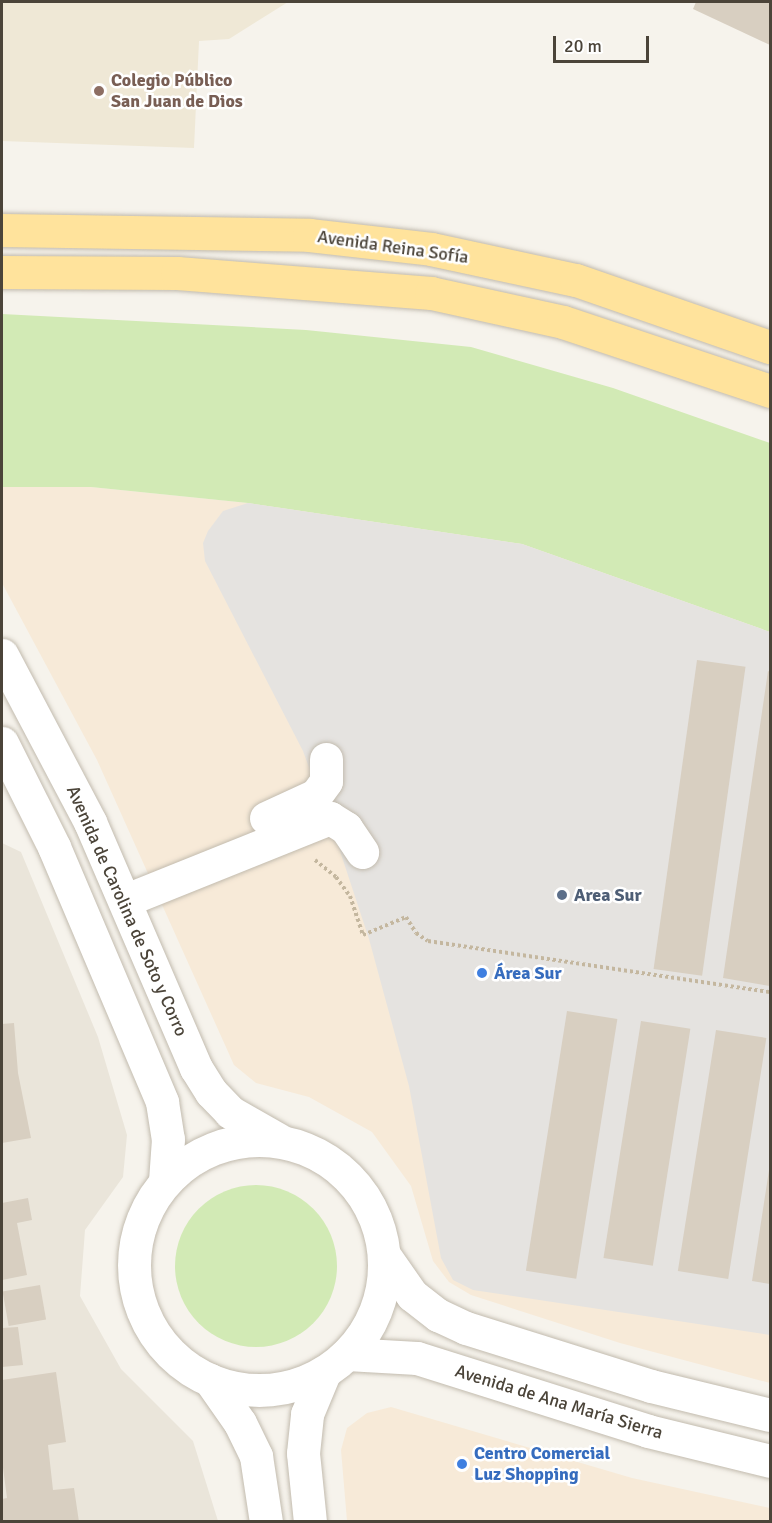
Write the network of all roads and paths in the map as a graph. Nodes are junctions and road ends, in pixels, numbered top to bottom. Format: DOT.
graph roads {
  1 [pos="2,230"];
  2 [pos="2,272"];
  3 [pos="771,347"];
  4 [pos="771,391"];
  5 [pos="2,655"];
  6 [pos="2,743"];
  7 [pos="326,759"];
  8 [pos="362,852"];
  9 [pos="306,855"];
  10 [pos="121,891"];
  11 [pos="771,992"];
  12 [pos="280,1141"];
  13 [pos="165,1181"];
  14 [pos="384,1255"];
  15 [pos="335,1363"];
  16 [pos="210,1380"];
  17 [pos="771,1415"];
  18 [pos="771,1461"];
  19 [pos="266,1521"];
  20 [pos="310,1521"];
  1 -- 3 [label="main road, Avenida Reina Sofía"];
  2 -- 4 [label="main road"];
  5 -- 10 [label="street, Avenida de Carolina de Soto y Corro"];
  6 -- 13 [label="street"];
  7 -- 10 [label="street"];
  8 -- 10 [label="street"];
  9 -- 11 [label="path"];
  10 -- 12 [label="street, Avenida de Carolina de Soto y Corro"];
  12 -- 13 [label="street"];
  12 -- 14 [label="street"];
  13 -- 16 [label="street"];
  14 -- 15 [label="street"];
  14 -- 17 [label="street"];
  15 -- 16 [label="street"];
  15 -- 18 [label="street, Avenida de Ana María Sierra"];
  15 -- 20 [label="street"];
  16 -- 19 [label="street"];
}
